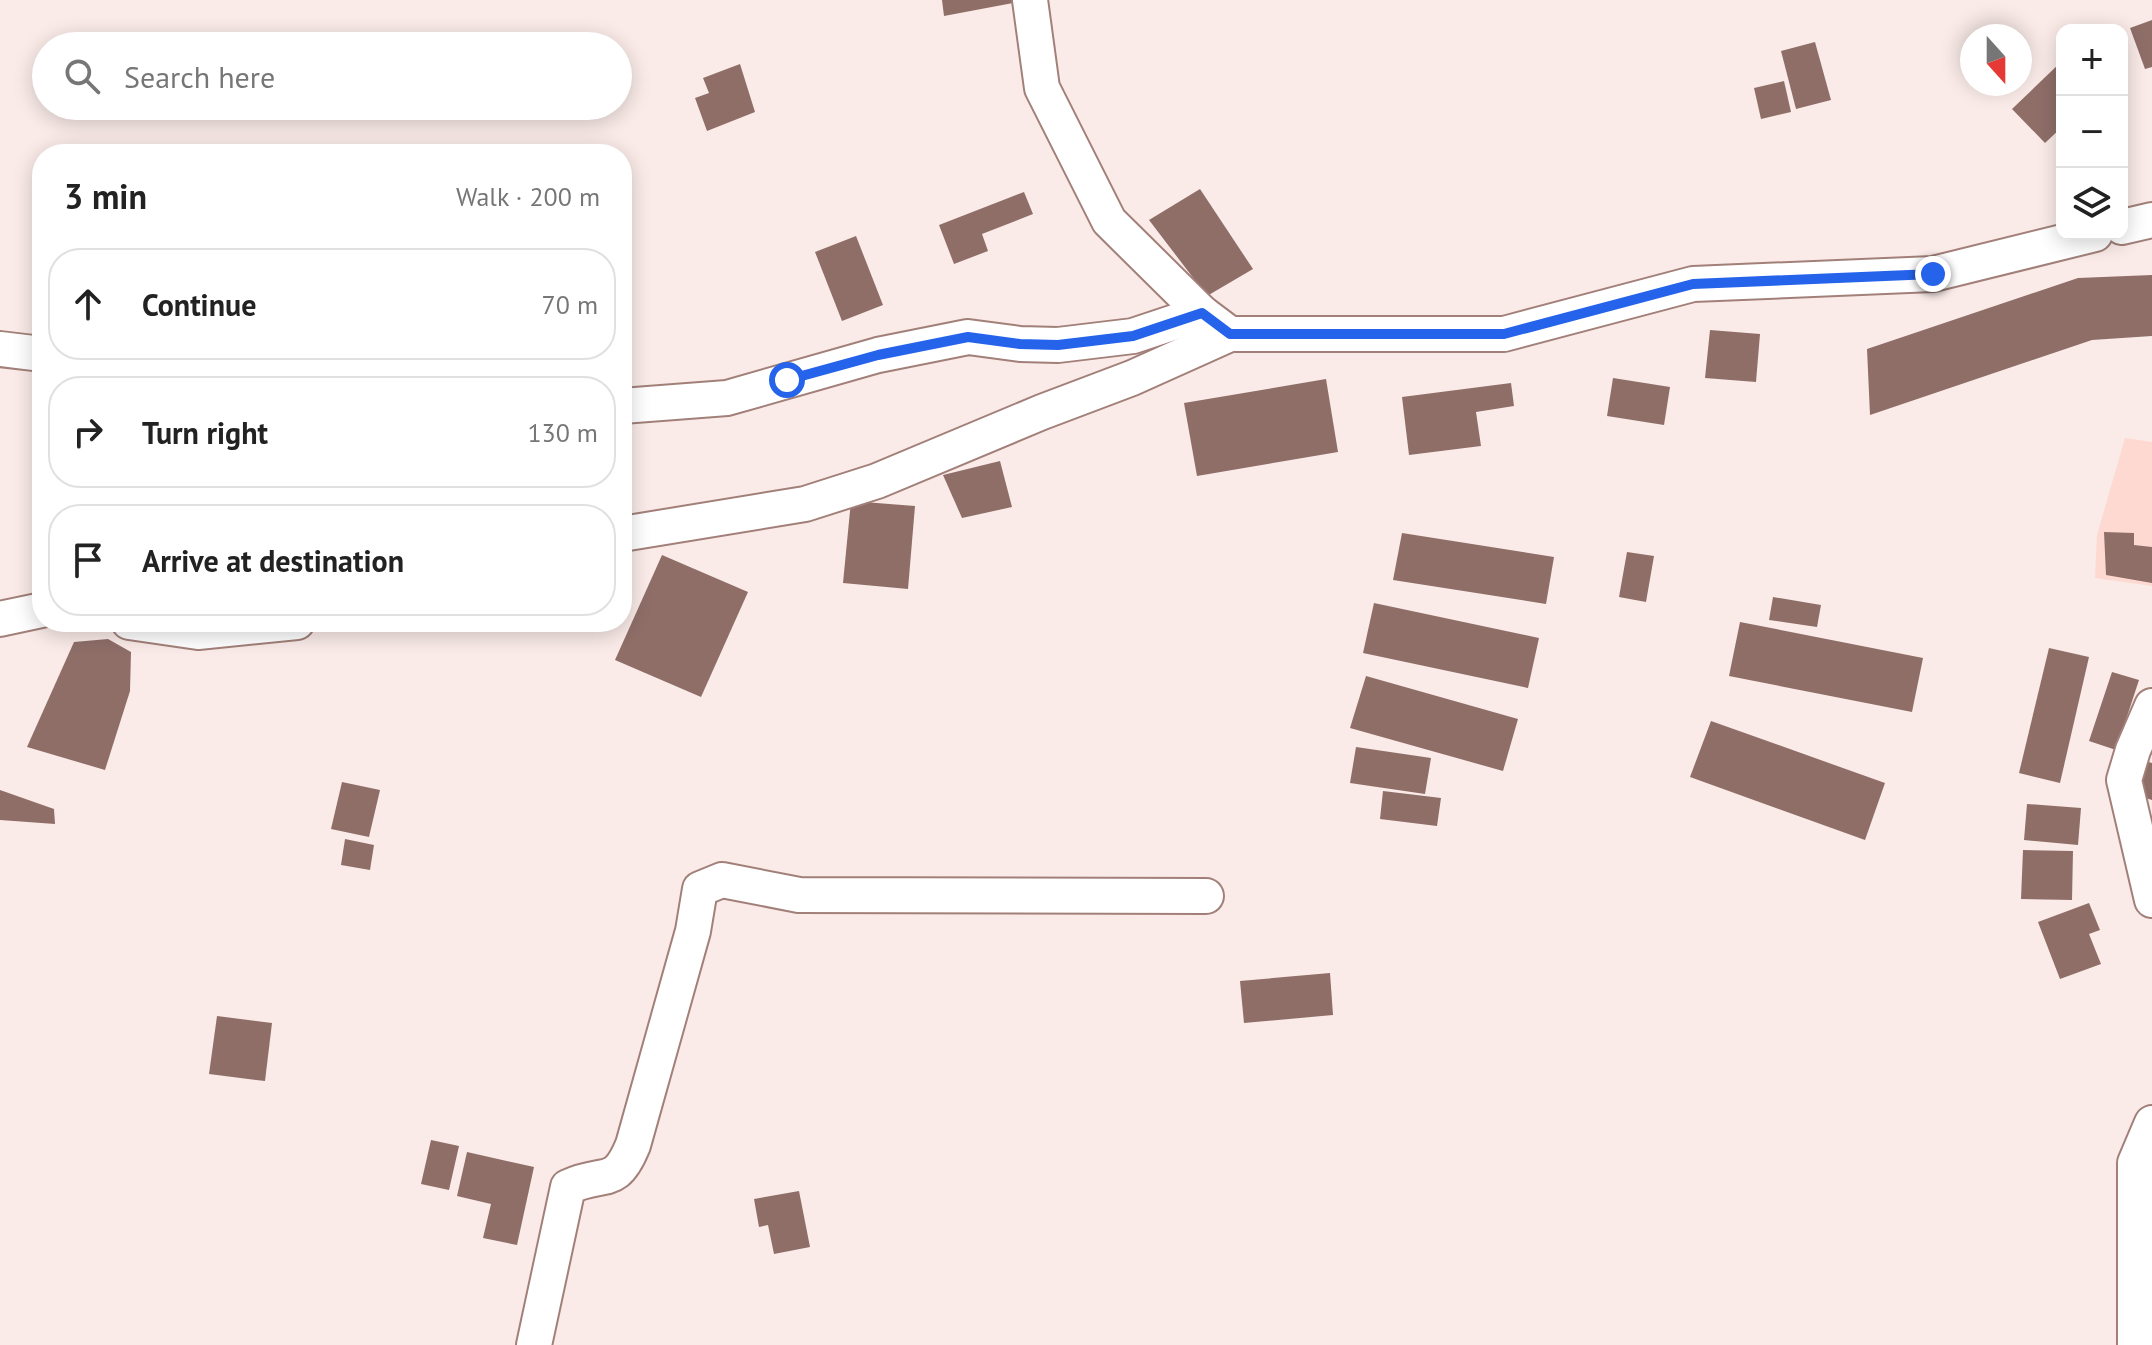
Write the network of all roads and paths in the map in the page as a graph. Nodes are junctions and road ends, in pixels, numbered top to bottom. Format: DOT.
graph roads {
  1 [pos="1030,0"];
  2 [pos="2152,220"];
  3 [pos="2128,226"];
  4 [pos="2071,240"];
  5 [pos="1202,313"];
  6 [pos="1230,334"];
  7 [pos="0,349"];
  8 [pos="32,353"];
  9 [pos="632,405"];
  10 [pos="632,532"];
  11 [pos="32,612"];
  12 [pos="0,619"];
  13 [pos="2152,706"];
  14 [pos="1206,896"];
  15 [pos="2152,900"];
  16 [pos="2152,1123"];
  17 [pos="534,1345"];
  18 [pos="2135,1345"];
  1 -- 5 [label="street"];
  2 -- 3 [label="street"];
  4 -- 6 [label="street"];
  5 -- 6 [label="street"];
  5 -- 9 [label="street"];
  6 -- 10 [label="street"];
  7 -- 8 [label="street"];
  11 -- 12 [label="street"];
  13 -- 15 [label="street"];
  14 -- 17 [label="street"];
  16 -- 18 [label="street"];
}
